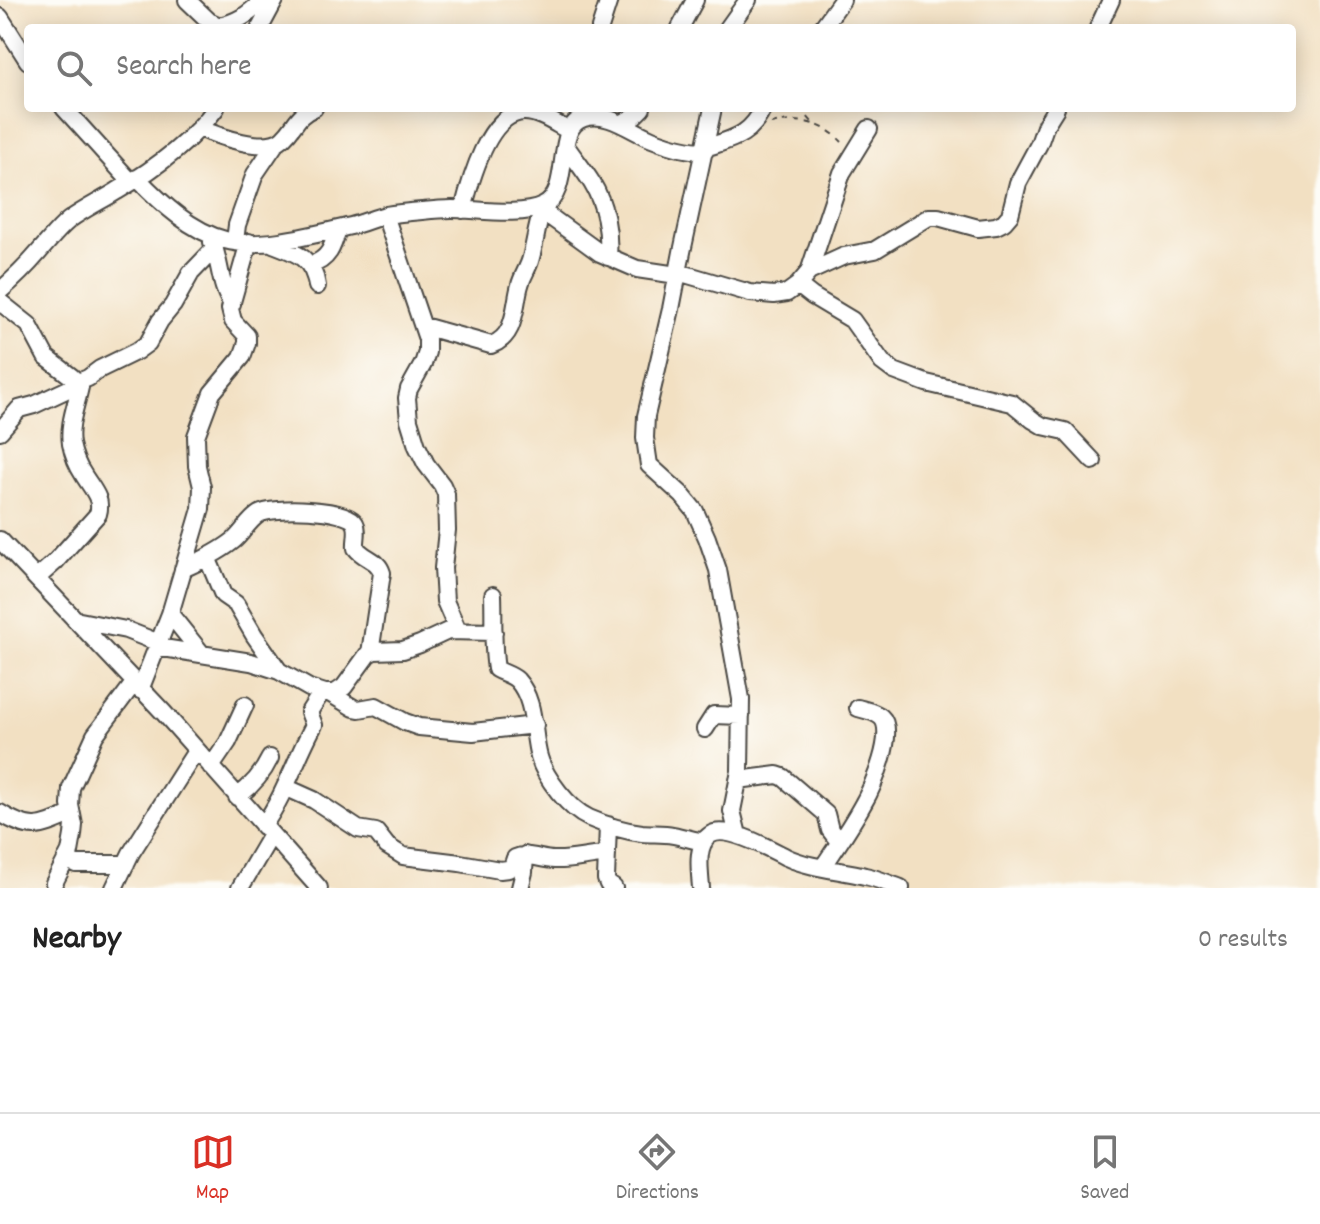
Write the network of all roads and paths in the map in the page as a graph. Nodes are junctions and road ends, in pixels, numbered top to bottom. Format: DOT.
graph roads {
  1 [pos="187,0"];
  2 [pos="609,0"];
  3 [pos="695,0"];
  4 [pos="748,0"];
  5 [pos="842,0"];
  6 [pos="1111,0"];
  7 [pos="266,3"];
  8 [pos="0,17"];
  9 [pos="215,24"];
  10 [pos="226,24"];
  11 [pos="261,24"];
  12 [pos="601,24"];
  13 [pos="682,24"];
  14 [pos="731,24"];
  15 [pos="825,24"];
  16 [pos="1100,24"];
  17 [pos="24,55"];
  18 [pos="68,112"];
  19 [pos="213,112"];
  20 [pos="305,112"];
  21 [pos="518,112"];
  22 [pos="533,112"];
  23 [pos="638,112"];
  24 [pos="712,112"];
  25 [pos="761,112"];
  26 [pos="803,112"];
  27 [pos="1054,112"];
  28 [pos="812,123"];
  29 [pos="621,124"];
  30 [pos="753,127"];
  31 [pos="199,128"];
  32 [pos="571,128"];
  33 [pos="869,129"];
  34 [pos="276,143"];
  35 [pos="705,150"];
  36 [pos="854,155"];
  37 [pos="134,180"];
  38 [pos="463,210"];
  39 [pos="540,210"];
  40 [pos="385,215"];
  41 [pos="338,229"];
  42 [pos="212,240"];
  43 [pos="250,242"];
  44 [pos="608,257"];
  45 [pos="310,265"];
  46 [pos="678,274"];
  47 [pos="804,278"];
  48 [pos="317,286"];
  49 [pos="0,291"];
  50 [pos="0,302"];
  51 [pos="232,304"];
  52 [pos="423,326"];
  53 [pos="78,383"];
  54 [pos="0,431"];
  55 [pos="1093,461"];
  56 [pos="0,540"];
  57 [pos="207,557"];
  58 [pos="183,569"];
  59 [pos="37,578"];
  60 [pos="493,595"];
  61 [pos="170,614"];
  62 [pos="75,620"];
  63 [pos="458,631"];
  64 [pos="494,632"];
  65 [pos="158,645"];
  66 [pos="370,653"];
  67 [pos="202,654"];
  68 [pos="279,671"];
  69 [pos="137,686"];
  70 [pos="325,693"];
  71 [pos="245,705"];
  72 [pos="858,708"];
  73 [pos="741,716"];
  74 [pos="535,725"];
  75 [pos="705,729"];
  76 [pos="196,751"];
  77 [pos="270,758"];
  78 [pos="211,767"];
  79 [pos="738,780"];
  80 [pos="285,787"];
  81 [pos="237,797"];
  82 [pos="0,813"];
  83 [pos="71,814"];
  84 [pos="608,825"];
  85 [pos="267,830"];
  86 [pos="630,830"];
  87 [pos="738,835"];
  88 [pos="704,842"];
  89 [pos="839,842"];
  90 [pos="525,855"];
  91 [pos="66,859"];
  92 [pos="607,860"];
  93 [pos="126,864"];
  94 [pos="823,867"];
  95 [pos="54,883"];
  96 [pos="610,887"];
  97 [pos="114,888"];
  98 [pos="240,888"];
  99 [pos="319,888"];
  100 [pos="520,888"];
  101 [pos="701,888"];
  102 [pos="901,888"];
  1 -- 9 [label="street"];
  2 -- 12 [label="street"];
  3 -- 13 [label="street"];
  4 -- 14 [label="street"];
  5 -- 15 [label="street"];
  6 -- 16 [label="street"];
  7 -- 10 [label="street"];
  7 -- 11 [label="street"];
  8 -- 17 [label="street"];
  18 -- 37 [label="street"];
  19 -- 31 [label="street"];
  20 -- 34 [label="street"];
  21 -- 38 [label="street"];
  22 -- 32 [label="street"];
  23 -- 29 [label="street"];
  24 -- 35 [label="street"];
  25 -- 30 [label="street"];
  26 -- 28 [label="path"];
  27 -- 47 [label="street"];
  28 -- 30 [label="path"];
  28 -- 36 [label="path"];
  29 -- 32 [label="street"];
  29 -- 35 [label="street"];
  30 -- 35 [label="street"];
  31 -- 34 [label="street"];
  31 -- 37 [label="street"];
  32 -- 39 [label="street"];
  32 -- 44 [label="street"];
  33 -- 36 [label="street"];
  34 -- 43 [label="street"];
  35 -- 46 [label="street"];
  36 -- 47 [label="street"];
  37 -- 42 [label="street"];
  37 -- 49 [label="street"];
  38 -- 39 [label="street"];
  38 -- 40 [label="street"];
  39 -- 44 [label="street"];
  39 -- 52 [label="street"];
  40 -- 41 [label="street"];
  40 -- 52 [label="street"];
  41 -- 43 [label="street"];
  41 -- 45 [label="street"];
  42 -- 43 [label="street"];
  42 -- 51 [label="street"];
  42 -- 53 [label="street"];
  43 -- 45 [label="street"];
  43 -- 51 [label="street"];
  44 -- 46 [label="street"];
  45 -- 48 [label="street"];
  46 -- 47 [label="street"];
  46 -- 73 [label="street"];
  47 -- 55 [label="street"];
  50 -- 53 [label="street"];
  51 -- 58 [label="street"];
  52 -- 63 [label="street"];
  53 -- 54 [label="street"];
  53 -- 59 [label="street"];
  56 -- 59 [label="street"];
  57 -- 58 [label="street"];
  57 -- 66 [label="street"];
  57 -- 68 [label="street"];
  58 -- 61 [label="street"];
  59 -- 62 [label="street"];
  60 -- 64 [label="street"];
  61 -- 65 [label="street"];
  61 -- 67 [label="street"];
  62 -- 65 [label="street"];
  62 -- 69 [label="street"];
  63 -- 64 [label="street"];
  63 -- 66 [label="street"];
  64 -- 74 [label="street"];
  65 -- 67 [label="street"];
  65 -- 69 [label="street"];
  66 -- 70 [label="street"];
  67 -- 68 [label="street"];
  68 -- 70 [label="street"];
  69 -- 76 [label="street"];
  69 -- 83 [label="street"];
  70 -- 74 [label="street"];
  70 -- 80 [label="street"];
  71 -- 78 [label="street"];
  72 -- 89 [label="street"];
  73 -- 75 [label="street"];
  73 -- 79 [label="street"];
  74 -- 84 [label="street"];
  76 -- 78 [label="street"];
  76 -- 93 [label="street"];
  77 -- 81 [label="street"];
  78 -- 81 [label="street"];
  79 -- 87 [label="street"];
  79 -- 89 [label="street"];
  80 -- 85 [label="street"];
  80 -- 90 [label="street"];
  81 -- 85 [label="street"];
  82 -- 83 [label="street"];
  83 -- 91 [label="street"];
  84 -- 86 [label="street"];
  84 -- 92 [label="street"];
  85 -- 98 [label="street"];
  85 -- 99 [label="street"];
  86 -- 88 [label="street"];
  86 -- 92 [label="street"];
  87 -- 88 [label="street"];
  87 -- 94 [label="street"];
  88 -- 101 [label="street"];
  89 -- 94 [label="street"];
  90 -- 92 [label="street"];
  90 -- 100 [label="street"];
  91 -- 93 [label="street"];
  91 -- 95 [label="street"];
  92 -- 96 [label="street"];
  93 -- 97 [label="street"];
  94 -- 102 [label="street"];
}
